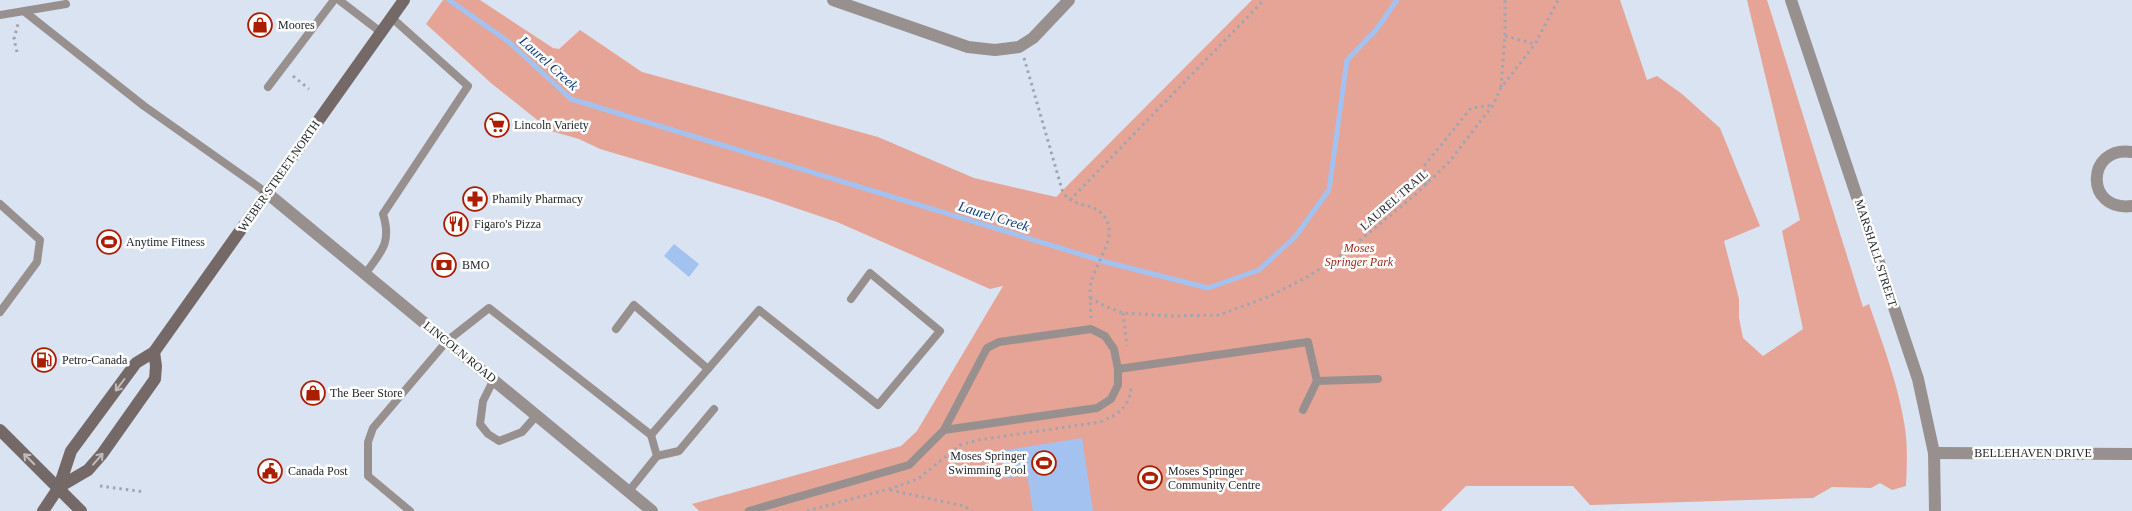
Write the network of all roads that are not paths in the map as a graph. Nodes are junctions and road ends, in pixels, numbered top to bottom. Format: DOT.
graph roads {
  1 [pos="334,0"];
  2 [pos="339,0"];
  3 [pos="404,0"];
  4 [pos="833,0"];
  5 [pos="1069,0"];
  6 [pos="1792,0"];
  7 [pos="66,4"];
  8 [pos="24,12"];
  9 [pos="0,15"];
  10 [pos="392,18"];
  11 [pos="382,33"];
  12 [pos="268,87"];
  13 [pos="2132,152"];
  14 [pos="267,193"];
  15 [pos="0,204"];
  16 [pos="2132,206"];
  17 [pos="365,274"];
  18 [pos="851,299"];
  19 [pos="0,312"];
  20 [pos="616,329"];
  21 [pos="447,340"];
  22 [pos="154,352"];
  23 [pos="708,369"];
  24 [pos="1118,369"];
  25 [pos="494,379"];
  26 [pos="1378,379"];
  27 [pos="1317,381"];
  28 [pos="714,409"];
  29 [pos="1303,410"];
  30 [pos="537,414"];
  31 [pos="0,430"];
  32 [pos="944,430"];
  33 [pos="651,435"];
  34 [pos="1934,453"];
  35 [pos="2132,454"];
  36 [pos="657,456"];
  37 [pos="59,487"];
  38 [pos="628,491"];
  39 [pos="43,511"];
  40 [pos="81,511"];
  41 [pos="410,511"];
  42 [pos="652,511"];
  43 [pos="749,511"];
  44 [pos="1935,511"];
  1 -- 12 [label="lane"];
  2 -- 11 [label="lane"];
  3 -- 10 [label="main road, WEBER STREET NORTH"];
  4 -- 5 [label="street"];
  6 -- 34 [label="street, MARSHALL STREET"];
  7 -- 8 [label="lane"];
  8 -- 9 [label="lane"];
  8 -- 14 [label="lane"];
  10 -- 11 [label="main road, WEBER STREET NORTH"];
  10 -- 17 [label="lane"];
  11 -- 14 [label="main road, WEBER STREET NORTH"];
  13 -- 16 [label="street"];
  14 -- 17 [label="street, LINCOLN ROAD"];
  14 -- 22 [label="main road, WEBER STREET NORTH"];
  15 -- 19 [label="lane"];
  17 -- 21 [label="street, LINCOLN ROAD"];
  18 -- 23 [label="lane"];
  20 -- 23 [label="lane"];
  21 -- 25 [label="street, LINCOLN ROAD"];
  21 -- 33 [label="lane"];
  21 -- 41 [label="lane"];
  22 -- 37 [label="main road, WEBER STREET NORTH, one-way"];
  37 -- 22 [label="main road, WEBER STREET NORTH, one-way"];
  23 -- 33 [label="lane"];
  24 -- 27 [label="lane"];
  24 -- 32 [label="lane"];
  24 -- 32 [label="lane"];
  25 -- 30 [label="street, LINCOLN ROAD"];
  25 -- 30 [label="lane"];
  26 -- 27 [label="lane"];
  27 -- 29 [label="lane"];
  28 -- 36 [label="lane"];
  30 -- 38 [label="street, LINCOLN ROAD"];
  37 -- 31 [label="main road, one-way"];
  32 -- 43 [label="lane"];
  33 -- 36 [label="lane"];
  34 -- 35 [label="street, BELLEHAVEN DRIVE"];
  34 -- 44 [label="street, MARSHALL STREET"];
  36 -- 38 [label="lane"];
  37 -- 39 [label="main road, WEBER STREET NORTH"];
  37 -- 40 [label="main road"];
  38 -- 42 [label="street, LINCOLN ROAD"];
}
